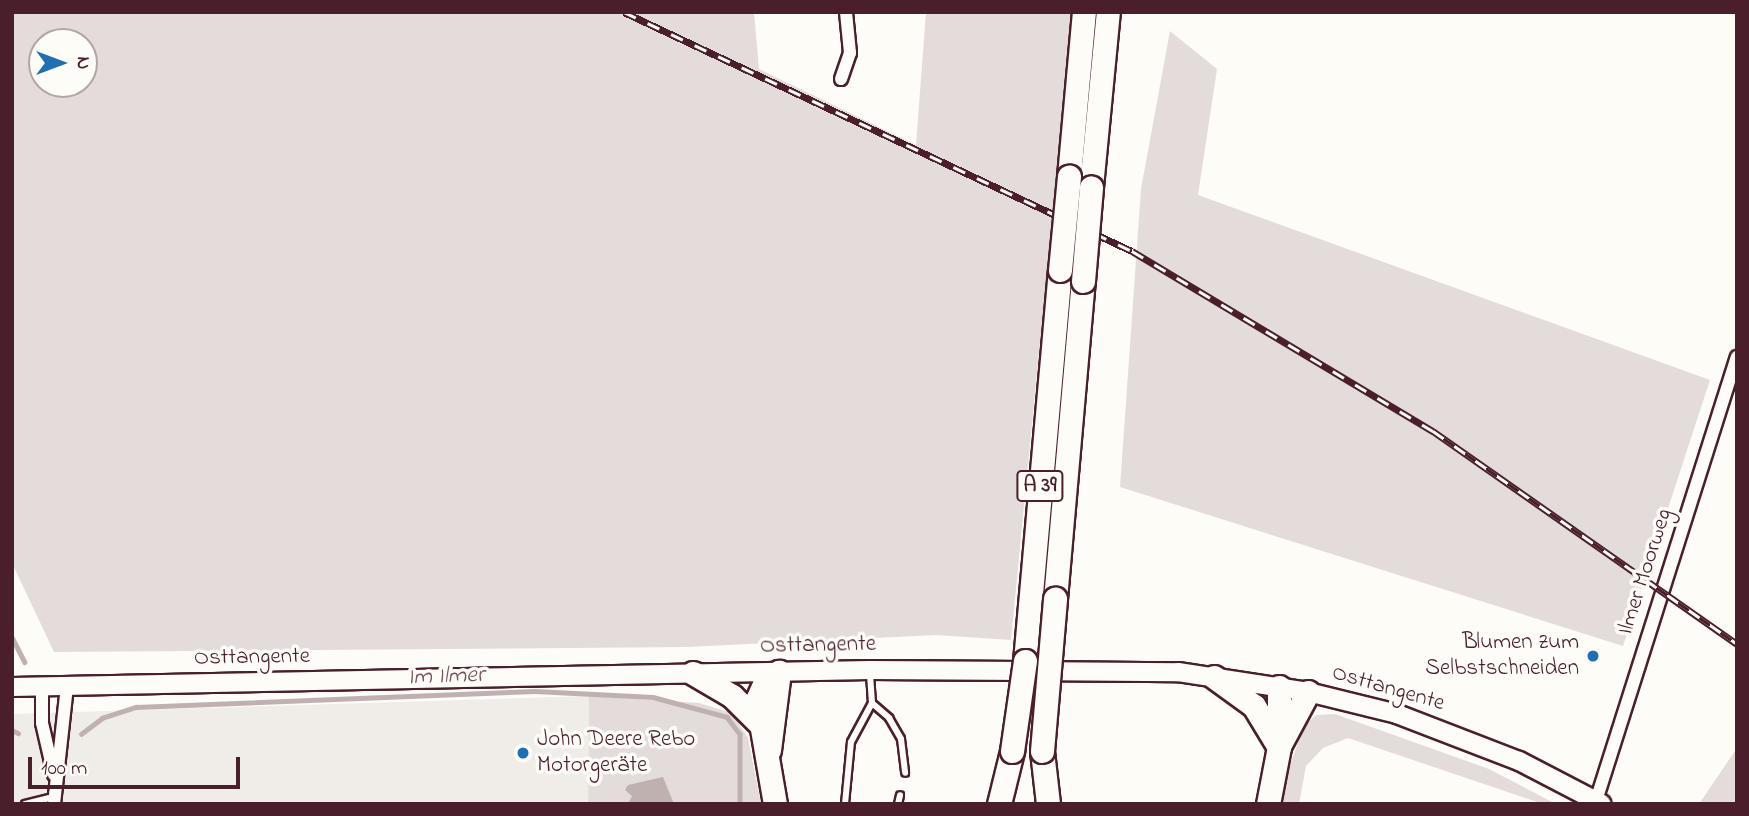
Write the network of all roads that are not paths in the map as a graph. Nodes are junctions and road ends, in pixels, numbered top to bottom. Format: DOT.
graph roads {
  1 [pos="846,12"];
  2 [pos="1084,12"];
  3 [pos="1108,12"];
  4 [pos="841,79"];
  5 [pos="1737,357"];
  6 [pos="870,670"];
  7 [pos="779,672"];
  8 [pos="694,673"];
  9 [pos="1214,677"];
  10 [pos="67,686"];
  11 [pos="12,687"];
  12 [pos="42,687"];
  13 [pos="1279,687"];
  14 [pos="1308,692"];
  15 [pos="872,703"];
  16 [pos="759,723"];
  17 [pos="1279,747"];
  18 [pos="1015,751"];
  19 [pos="1042,751"];
  20 [pos="768,761"];
  21 [pos="905,773"];
  22 [pos="55,779"];
  23 [pos="900,795"];
  24 [pos="54,801"];
  25 [pos="1598,802"];
  26 [pos="25,804"];
  27 [pos="775,804"];
  28 [pos="845,804"];
  29 [pos="898,804"];
  30 [pos="999,804"];
  31 [pos="1015,804"];
  32 [pos="1038,804"];
  33 [pos="1048,804"];
  34 [pos="1268,804"];
  1 -- 4 [label="street"];
  2 -- 18 [label="highway, A 39, bridge"];
  3 -- 19 [label="highway, A 39, bridge"];
  5 -- 25 [label="street, Ilmer Moorweg"];
  6 -- 7 [label="main road, Osttangente"];
  6 -- 9 [label="main road, Osttangente"];
  6 -- 15 [label="lane"];
  7 -- 8 [label="main road, Osttangente"];
  7 -- 16 [label="highway"];
  7 -- 20 [label="highway"];
  8 -- 10 [label="main road, Osttangente"];
  8 -- 16 [label="highway"];
  9 -- 13 [label="main road, Osttangente"];
  9 -- 17 [label="highway"];
  10 -- 12 [label="main road, Osttangente"];
  10 -- 22 [label="street"];
  11 -- 12 [label="main road, Osttangente"];
  12 -- 22 [label="street"];
  13 -- 14 [label="main road, Osttangente"];
  13 -- 17 [label="highway"];
  14 -- 17 [label="highway"];
  14 -- 25 [label="main road, Osttangente"];
  15 -- 21 [label="lane"];
  15 -- 28 [label="lane"];
  16 -- 20 [label="highway"];
  17 -- 34 [label="highway"];
  18 -- 30 [label="highway"];
  18 -- 31 [label="highway"];
  19 -- 32 [label="highway, A 39"];
  19 -- 33 [label="highway"];
  20 -- 27 [label="highway"];
  22 -- 24 [label="street"];
  23 -- 29 [label="lane"];
  24 -- 26 [label="lane"];
}
